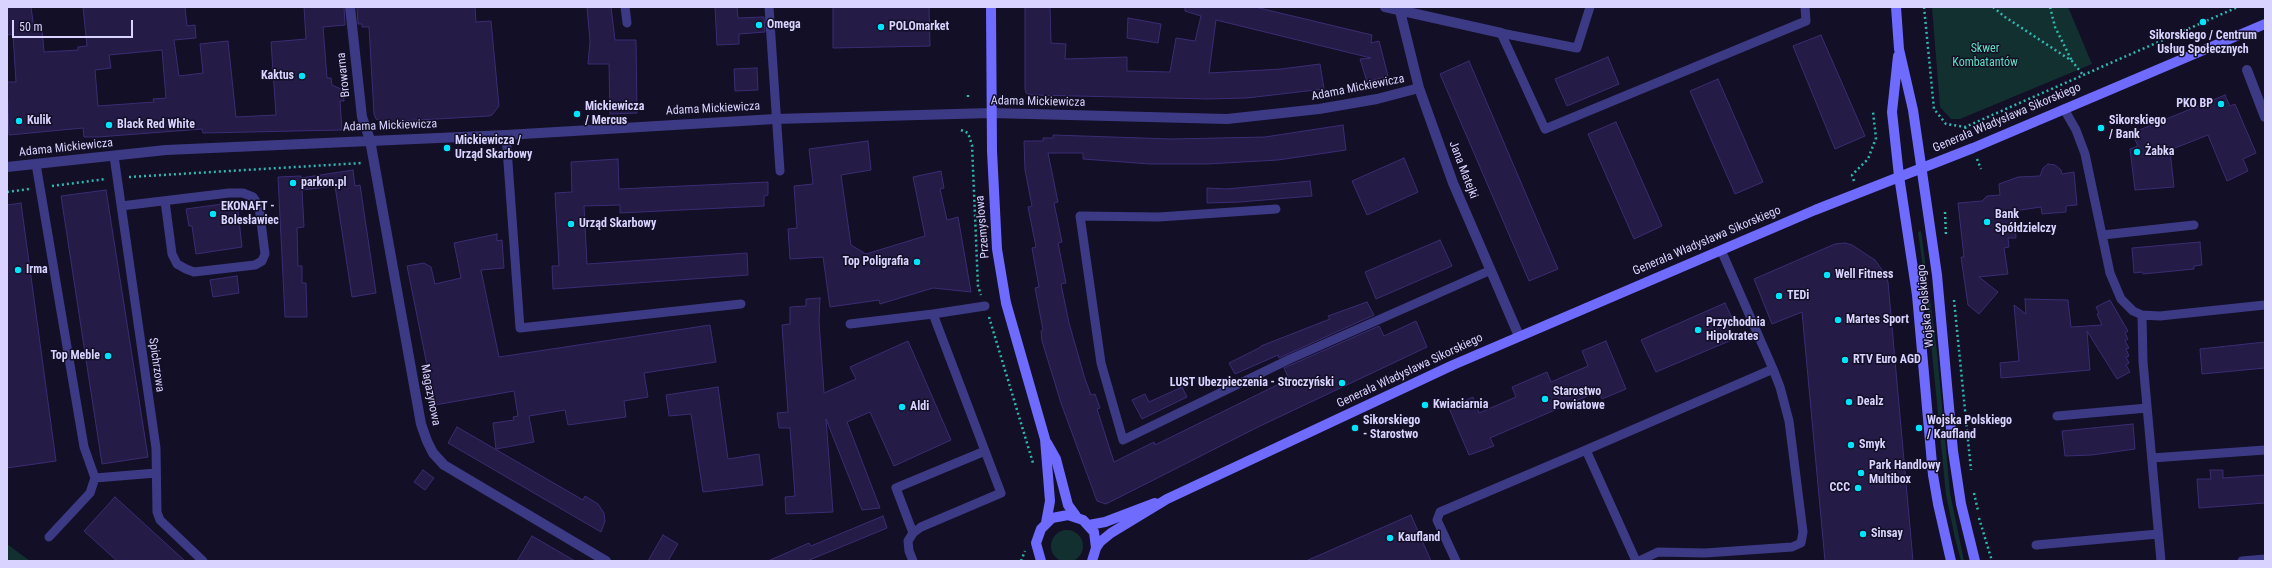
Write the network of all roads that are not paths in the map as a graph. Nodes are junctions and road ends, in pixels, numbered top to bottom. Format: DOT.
graph roads {
  1 [pos="350,7"];
  2 [pos="625,7"];
  3 [pos="769,7"];
  4 [pos="991,7"];
  5 [pos="1385,7"];
  6 [pos="1590,7"];
  7 [pos="1805,7"];
  8 [pos="1896,7"];
  9 [pos="1400,9"];
  10 [pos="626,23"];
  11 [pos="2265,24"];
  12 [pos="1501,33"];
  13 [pos="1899,48"];
  14 [pos="2247,70"];
  15 [pos="1420,88"];
  16 [pos="2064,109"];
  17 [pos="991,113"];
  18 [pos="2265,117"];
  19 [pos="775,119"];
  20 [pos="506,135"];
  21 [pos="370,140"];
  22 [pos="114,156"];
  23 [pos="36,164"];
  24 [pos="7,167"];
  25 [pos="1921,168"];
  26 [pos="780,170"];
  27 [pos="1899,176"];
  28 [pos="165,201"];
  29 [pos="121,206"];
  30 [pos="1276,209"];
  31 [pos="2194,225"];
  32 [pos="2102,235"];
  33 [pos="1721,250"];
  34 [pos="1491,270"];
  35 [pos="741,304"];
  36 [pos="985,306"];
  37 [pos="2265,306"];
  38 [pos="933,314"];
  39 [pos="2142,315"];
  40 [pos="850,324"];
  41 [pos="1519,336"];
  42 [pos="1773,369"];
  43 [pos="2147,408"];
  44 [pos="2057,416"];
  45 [pos="1045,439"];
  46 [pos="1586,450"];
  47 [pos="2265,450"];
  48 [pos="985,451"];
  49 [pos="2152,458"];
  50 [pos="156,473"];
  51 [pos="94,478"];
  52 [pos="1167,500"];
  53 [pos="1076,516"];
  54 [pos="1046,523"];
  55 [pos="1089,525"];
  56 [pos="913,533"];
  57 [pos="2158,534"];
  58 [pos="50,537"];
  59 [pos="2036,545"];
  60 [pos="1096,548"];
  61 [pos="1037,550"];
  62 [pos="2265,559"];
  63 [pos="203,561"];
  64 [pos="606,561"];
  65 [pos="913,561"];
  66 [pos="1034,561"];
  67 [pos="1041,561"];
  68 [pos="1092,561"];
  69 [pos="1456,561"];
  70 [pos="1638,561"];
  71 [pos="1952,561"];
  72 [pos="1975,561"];
  73 [pos="2161,561"];
  74 [pos="2242,561"];
  1 -- 21 [label="street, Browarna"];
  2 -- 10 [label="lane"];
  3 -- 19 [label="lane"];
  4 -- 17 [label="street, Przemysłowa"];
  5 -- 9 [label="street"];
  6 -- 12 [label="lane"];
  7 -- 12 [label="lane"];
  8 -- 13 [label="street, Wojska Polskiego"];
  9 -- 12 [label="street"];
  9 -- 15 [label="street, Jana Matejki"];
  11 -- 16 [label="street, Generała Władysława Sikorskiego"];
  13 -- 25 [label="street, Wojska Polskiego"];
  13 -- 27 [label="street, Wojska Polskiego"];
  14 -- 18 [label="street"];
  15 -- 17 [label="street, Adama Mickiewicza"];
  15 -- 34 [label="street, Jana Matejki"];
  16 -- 25 [label="street, Generała Władysława Sikorskiego"];
  16 -- 32 [label="lane"];
  17 -- 19 [label="street, Adama Mickiewicza"];
  17 -- 45 [label="street, Przemysłowa"];
  19 -- 20 [label="street, Adama Mickiewicza"];
  19 -- 26 [label="lane"];
  20 -- 21 [label="street, Adama Mickiewicza"];
  20 -- 35 [label="lane"];
  21 -- 22 [label="street, Adama Mickiewicza"];
  21 -- 64 [label="street, Magazynowa"];
  22 -- 23 [label="street, Adama Mickiewicza"];
  22 -- 29 [label="lane, Spichrzowa"];
  23 -- 24 [label="street, Adama Mickiewicza"];
  23 -- 51 [label="lane"];
  25 -- 27 [label="street, Generała Władysława Sikorskiego"];
  25 -- 72 [label="street, Wojska Polskiego"];
  27 -- 33 [label="street, Generała Władysława Sikorskiego"];
  27 -- 71 [label="street, Wojska Polskiego"];
  28 -- 28 [label="lane"];
  28 -- 29 [label="lane"];
  29 -- 50 [label="lane, Spichrzowa"];
  30 -- 34 [label="lane"];
  31 -- 32 [label="lane"];
  32 -- 39 [label="lane"];
  33 -- 41 [label="street, Generała Władysława Sikorskiego"];
  33 -- 42 [label="lane"];
  34 -- 41 [label="street, Jana Matejki"];
  36 -- 38 [label="lane"];
  37 -- 39 [label="lane"];
  38 -- 40 [label="lane"];
  38 -- 48 [label="lane"];
  39 -- 43 [label="lane"];
  41 -- 52 [label="street, Generała Władysława Sikorskiego"];
  42 -- 46 [label="lane"];
  42 -- 70 [label="lane"];
  43 -- 44 [label="lane"];
  43 -- 49 [label="lane"];
  45 -- 53 [label="street, Przemysłowa"];
  45 -- 54 [label="street, Przemysłowa"];
  46 -- 69 [label="lane"];
  46 -- 70 [label="lane"];
  47 -- 49 [label="lane"];
  48 -- 56 [label="lane"];
  48 -- 56 [label="lane"];
  49 -- 57 [label="lane"];
  50 -- 51 [label="lane"];
  50 -- 63 [label="lane, Spichrzowa"];
  51 -- 58 [label="lane"];
  52 -- 55 [label="street, Generała Władysława Sikorskiego"];
  52 -- 60 [label="street, Generała Władysława Sikorskiego"];
  53 -- 54 [label="street"];
  53 -- 55 [label="street"];
  54 -- 61 [label="street, Przemysłowa"];
  55 -- 60 [label="street"];
  56 -- 65 [label="lane"];
  57 -- 59 [label="lane"];
  57 -- 73 [label="lane"];
  60 -- 68 [label="street"];
  61 -- 66 [label="street"];
  61 -- 67 [label="street"];
  62 -- 74 [label="lane"];
}
